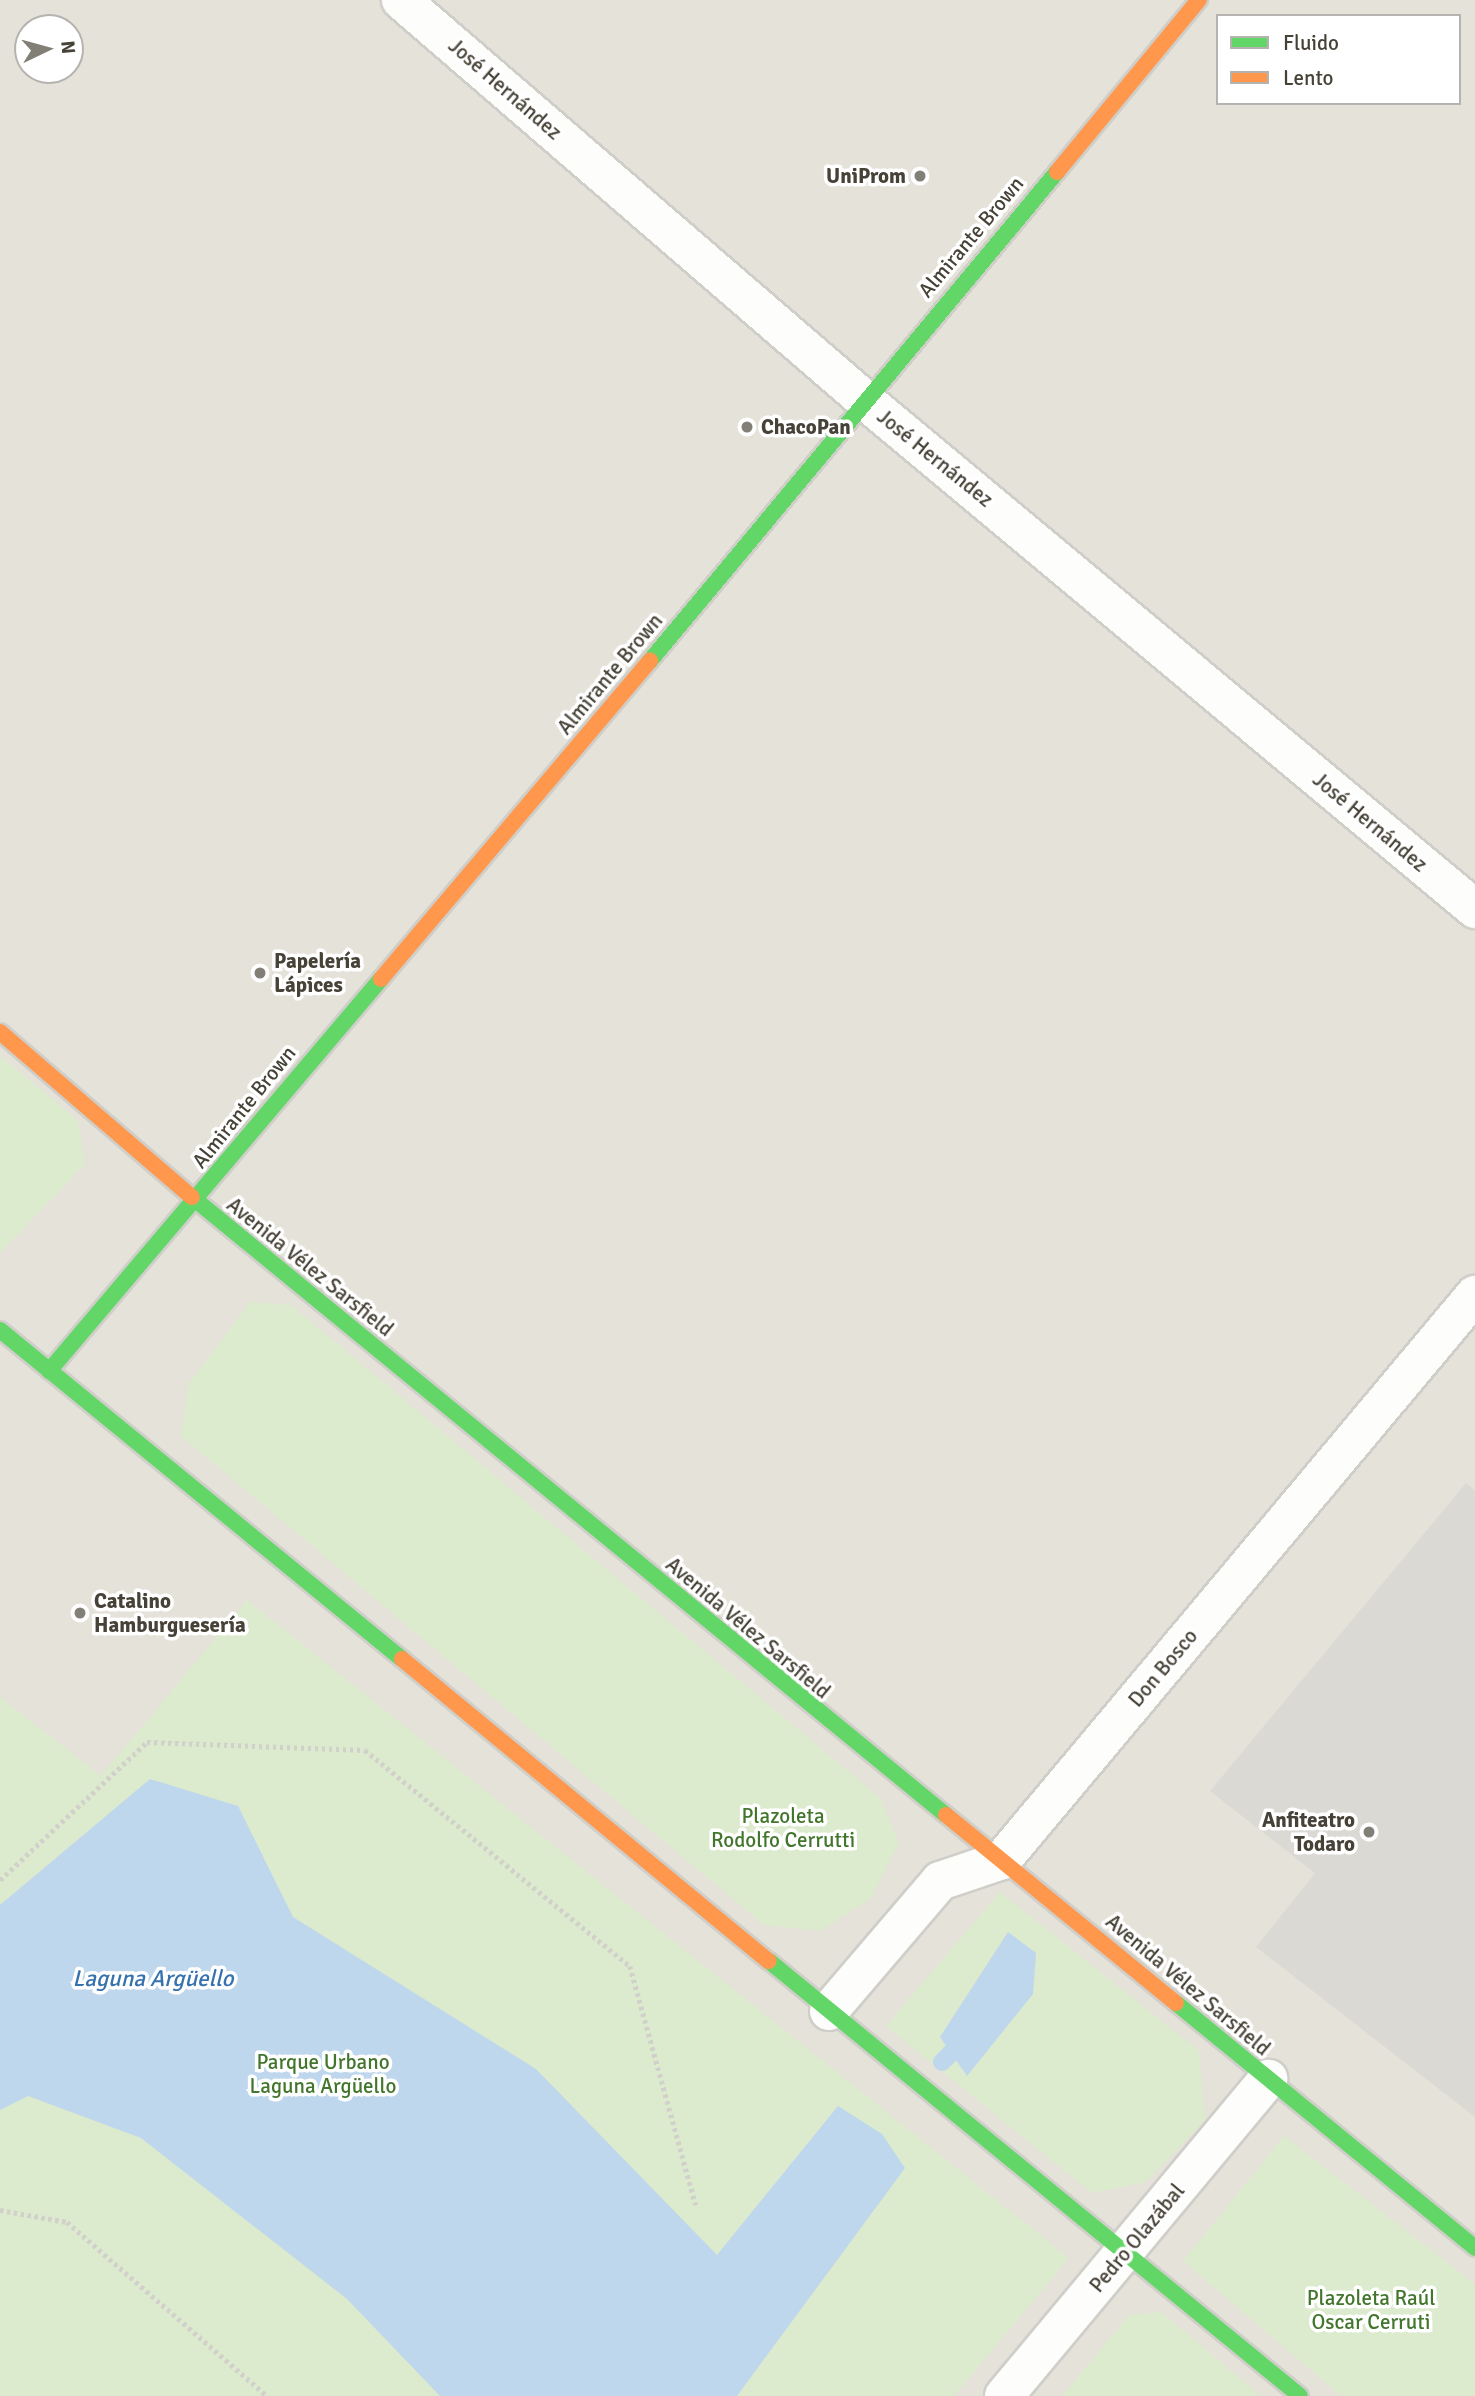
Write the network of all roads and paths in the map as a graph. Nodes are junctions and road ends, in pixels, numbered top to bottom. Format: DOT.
graph roads {
  1 [pos="401,0"];
  2 [pos="1199,0"];
  3 [pos="867,402"];
  4 [pos="1475,909"];
  5 [pos="0,1032"];
  6 [pos="195,1200"];
  7 [pos="1475,1295"];
  8 [pos="0,1330"];
  9 [pos="49,1371"];
  10 [pos="1002,1860"];
  11 [pos="0,1880"];
  12 [pos="830,2011"];
  13 [pos="1268,2079"];
  14 [pos="696,2205"];
  15 [pos="0,2210"];
  16 [pos="1475,2248"];
  17 [pos="1128,2251"];
  18 [pos="267,2396"];
  19 [pos="1004,2396"];
  20 [pos="1300,2396"];
  1 -- 3 [label="street, José Hernández"];
  2 -- 3 [label="main road, Almirante Brown"];
  3 -- 4 [label="street, José Hernández"];
  3 -- 6 [label="main road, Almirante Brown"];
  5 -- 6 [label="main road, Avenida Vélez Sarsfield"];
  6 -- 9 [label="main road, Almirante Brown"];
  6 -- 10 [label="main road, Avenida Vélez Sarsfield"];
  7 -- 10 [label="street, Don Bosco"];
  8 -- 9 [label="main road"];
  9 -- 12 [label="main road"];
  10 -- 12 [label="street"];
  10 -- 13 [label="main road, Avenida Vélez Sarsfield"];
  11 -- 14 [label="path"];
  12 -- 17 [label="main road"];
  13 -- 16 [label="main road, Avenida Vélez Sarsfield"];
  13 -- 17 [label="street, Pedro Olazábal"];
  15 -- 18 [label="path"];
  17 -- 19 [label="street, Pedro Olazábal"];
  17 -- 20 [label="main road"];
}
